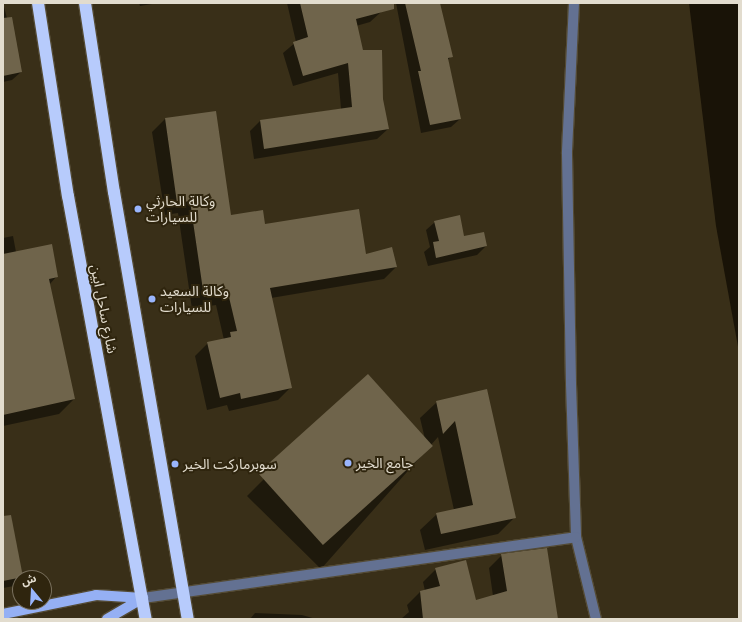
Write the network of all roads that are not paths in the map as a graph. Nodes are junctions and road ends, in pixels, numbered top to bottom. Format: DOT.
graph roads {
  1 [pos="38,3"];
  2 [pos="85,3"];
  3 [pos="574,3"];
  4 [pos="576,537"];
  5 [pos="183,593"];
  6 [pos="143,598"];
  7 [pos="3,614"];
  8 [pos="107,619"];
  9 [pos="146,619"];
  10 [pos="188,619"];
  11 [pos="596,619"];
  1 -- 6 [label="highway, شارع ساحل ابين"];
  2 -- 5 [label="highway, شارع ساحل ابين"];
  3 -- 4 [label="street"];
  4 -- 5 [label="street"];
  4 -- 11 [label="street"];
  5 -- 6 [label="street"];
  5 -- 10 [label="highway, شارع ساحل ابين"];
  6 -- 7 [label="main road"];
  6 -- 8 [label="main road"];
  6 -- 9 [label="highway, شارع ساحل ابين"];
}
